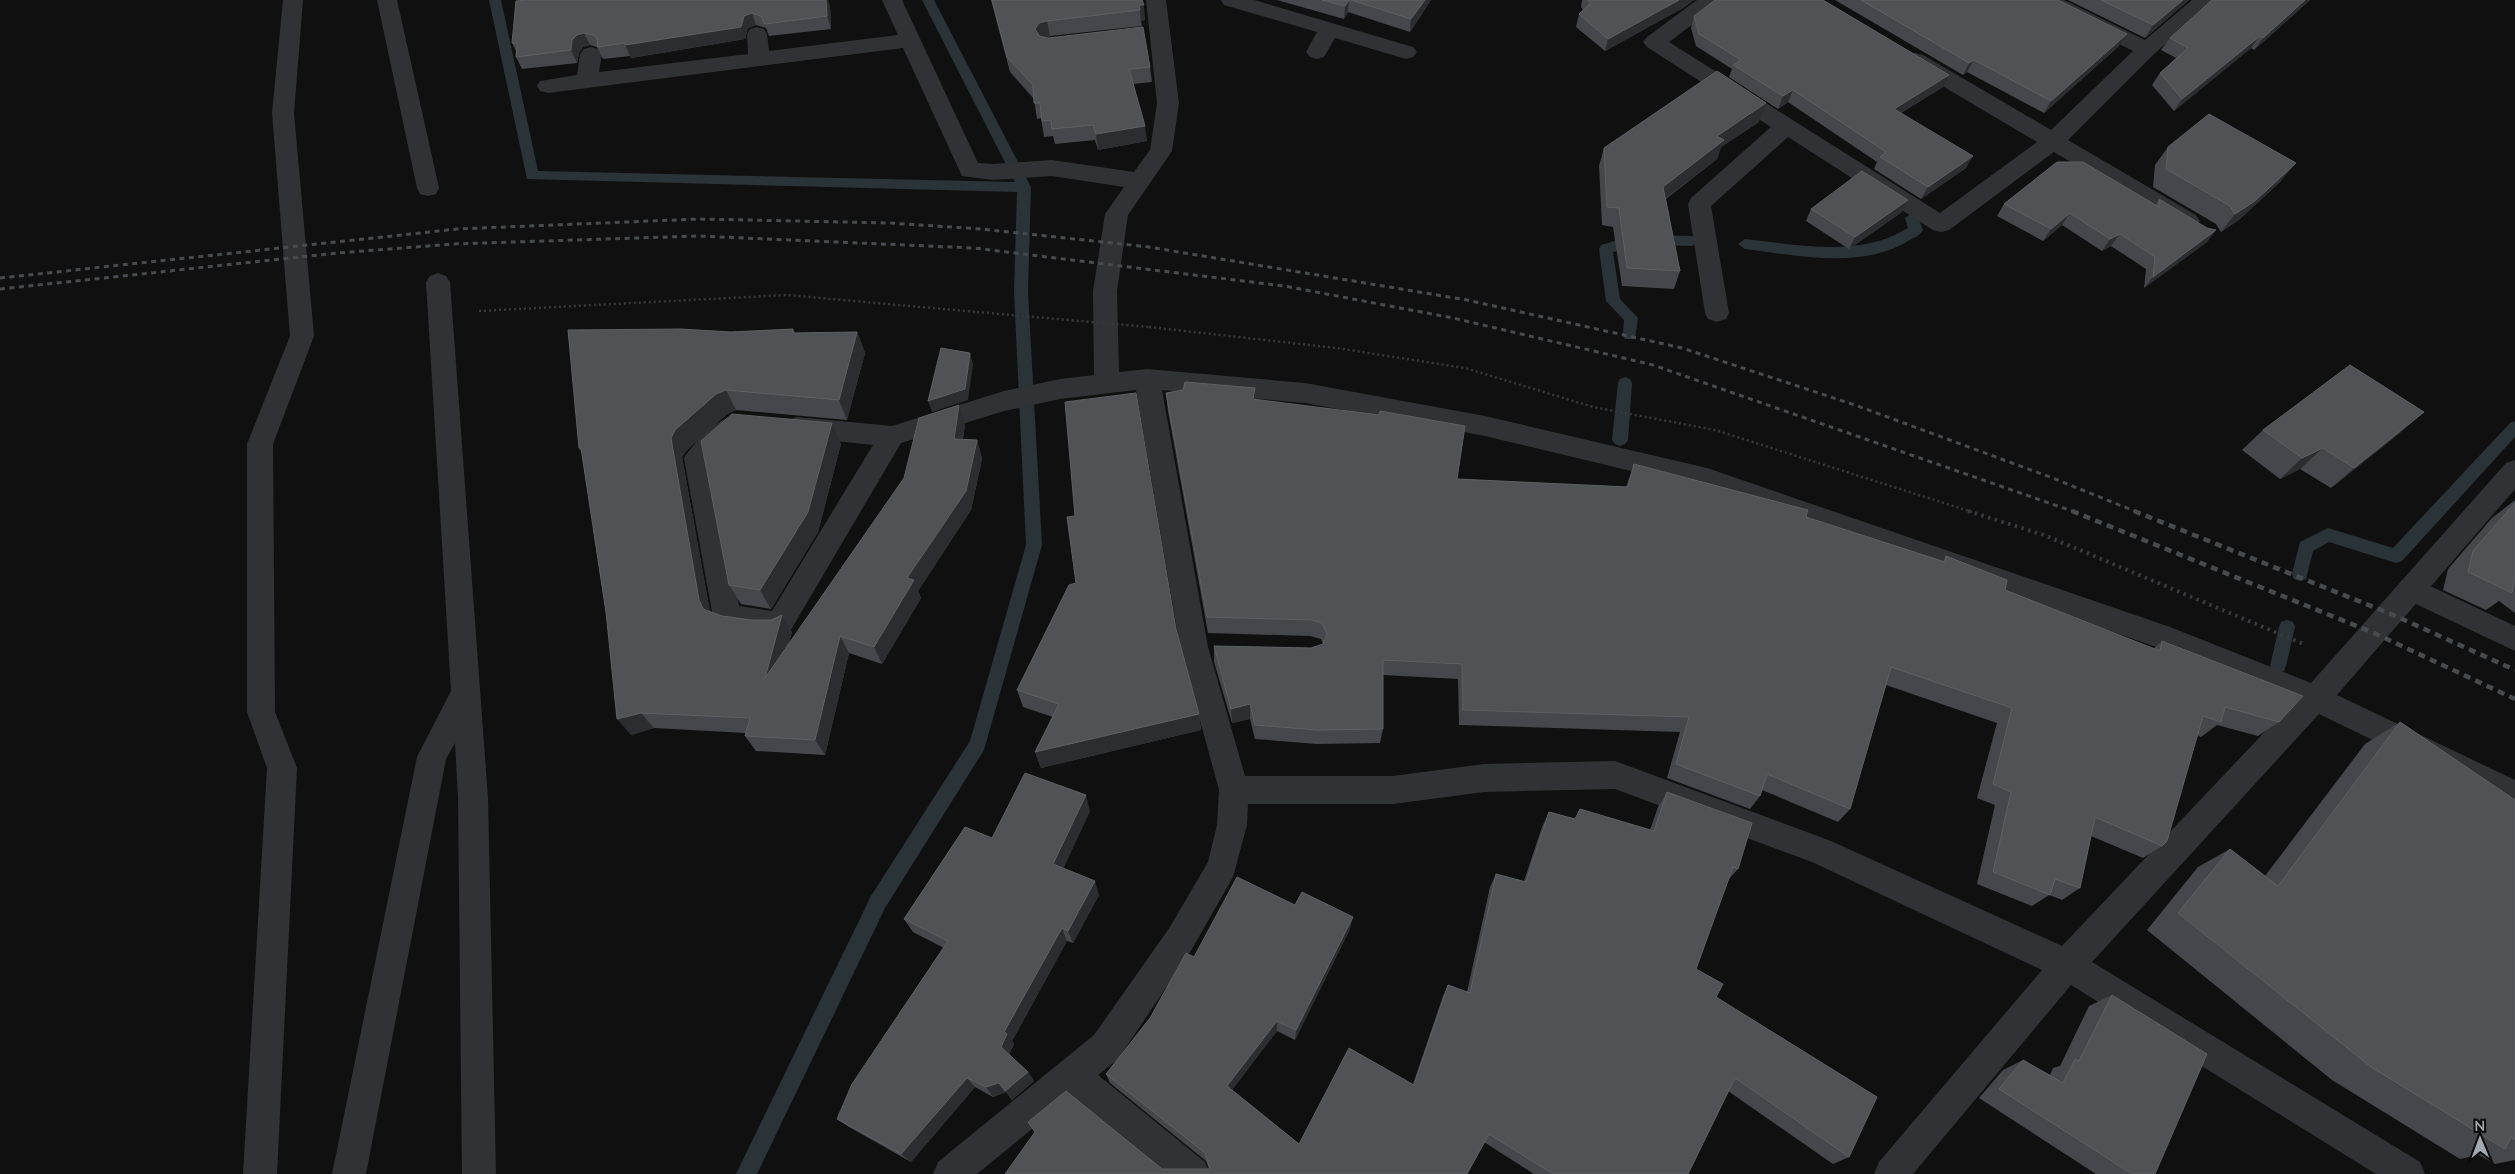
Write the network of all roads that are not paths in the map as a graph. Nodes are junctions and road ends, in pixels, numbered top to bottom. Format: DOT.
graph roads {
  1 [pos="292,0"];
  2 [pos="387,0"];
  3 [pos="892,0"];
  4 [pos="1156,0"];
  5 [pos="1231,0"];
  6 [pos="1711,0"];
  7 [pos="2047,0"];
  8 [pos="2205,0"];
  9 [pos="1329,29"];
  10 [pos="758,34"];
  11 [pos="910,40"];
  12 [pos="2147,50"];
  13 [pos="1901,51"];
  14 [pos="1317,52"];
  15 [pos="1406,52"];
  16 [pos="591,54"];
  17 [pos="759,60"];
  18 [pos="587,81"];
  19 [pos="548,86"];
  20 [pos="1786,126"];
  21 [pos="2053,142"];
  22 [pos="1139,181"];
  23 [pos="428,188"];
  24 [pos="2207,232"];
  25 [pos="438,282"];
  26 [pos="1717,313"];
  27 [pos="1147,379"];
  28 [pos="1107,382"];
  29 [pos="892,436"];
  30 [pos="2515,471"];
  31 [pos="2411,589"];
  32 [pos="2515,639"];
  33 [pos="465,693"];
  34 [pos="2315,698"];
  35 [pos="1234,790"];
  36 [pos="2515,795"];
  37 [pos="2067,965"];
  38 [pos="1072,1075"];
  39 [pos="260,1174"];
  40 [pos="349,1174"];
  41 [pos="479,1174"];
  42 [pos="950,1174"];
  43 [pos="1193,1174"];
  44 [pos="1891,1174"];
  45 [pos="2408,1174"];
  1 -- 39 [label="street"];
  2 -- 23 [label="street"];
  3 -- 11 [label="street"];
  4 -- 22 [label="street"];
  5 -- 9 [label="street"];
  6 -- 20 [label="street"];
  7 -- 12 [label="street"];
  8 -- 12 [label="street"];
  9 -- 14 [label="street"];
  9 -- 15 [label="street"];
  10 -- 17 [label="street"];
  11 -- 17 [label="street"];
  11 -- 22 [label="street"];
  12 -- 21 [label="street"];
  13 -- 21 [label="street"];
  16 -- 18 [label="street"];
  17 -- 18 [label="street"];
  18 -- 19 [label="street"];
  20 -- 21 [label="street"];
  20 -- 26 [label="street"];
  21 -- 24 [label="street"];
  22 -- 28 [label="street"];
  25 -- 33 [label="street"];
  27 -- 28 [label="street"];
  27 -- 34 [label="street"];
  27 -- 35 [label="street"];
  28 -- 29 [label="street"];
  29 -- 29 [label="street"];
  30 -- 31 [label="street"];
  31 -- 32 [label="street"];
  31 -- 34 [label="street"];
  33 -- 40 [label="street"];
  33 -- 41 [label="street"];
  34 -- 36 [label="street"];
  34 -- 37 [label="street"];
  35 -- 37 [label="street"];
  35 -- 38 [label="street"];
  37 -- 44 [label="street"];
  37 -- 45 [label="street"];
  38 -- 42 [label="street"];
  38 -- 43 [label="street"];
}
